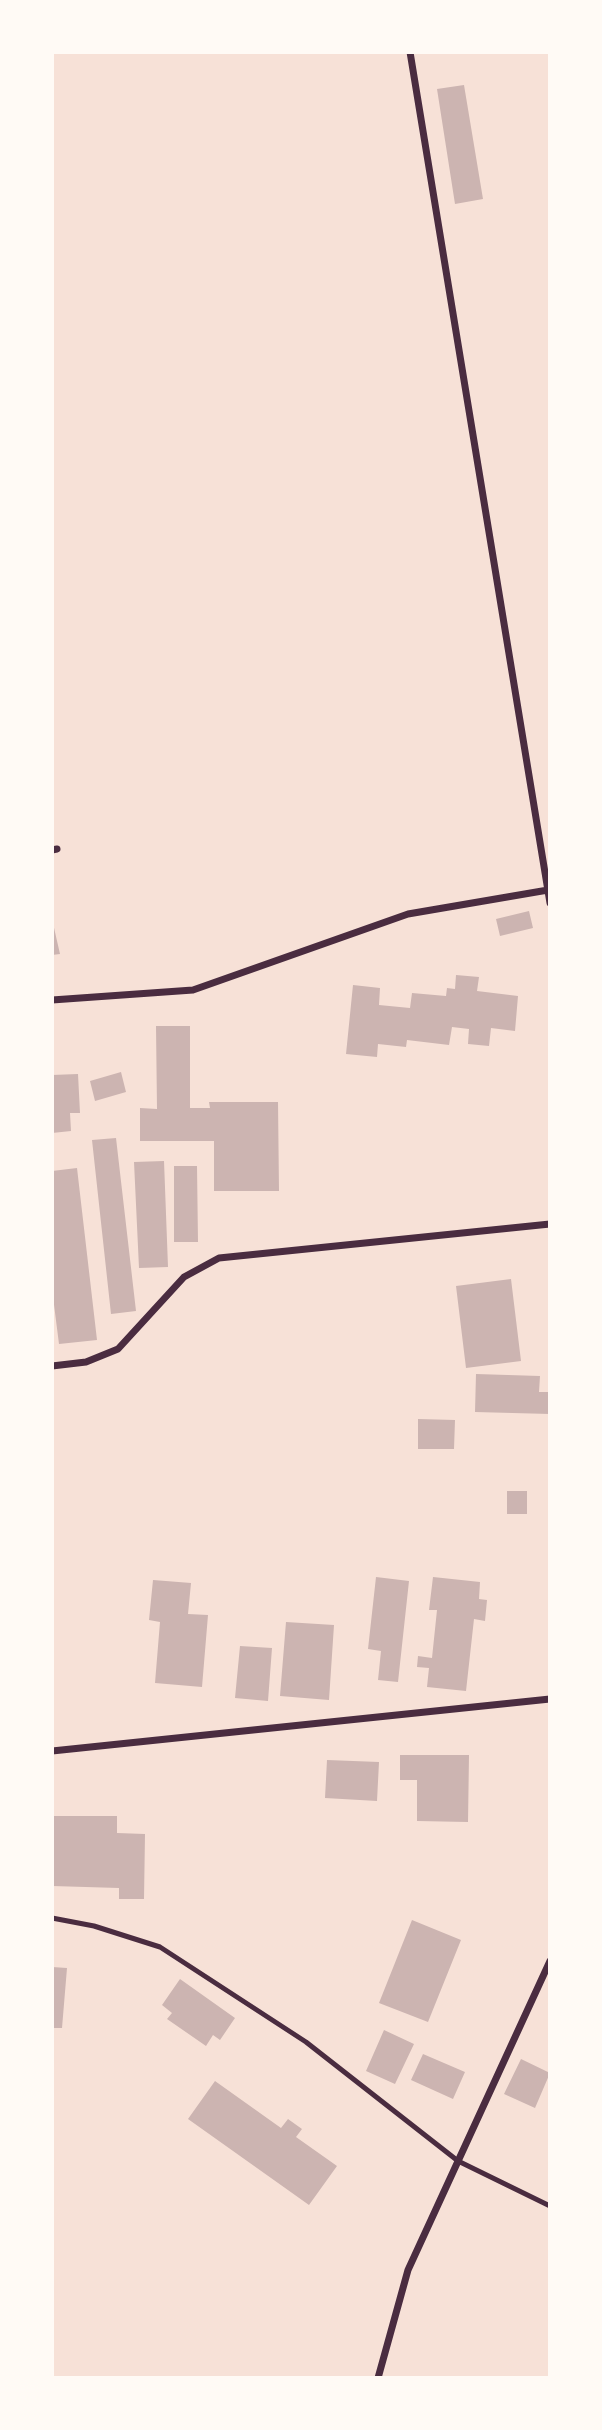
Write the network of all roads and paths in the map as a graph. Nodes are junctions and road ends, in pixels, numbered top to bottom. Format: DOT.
graph roads {
  1 [pos="410,52"];
  2 [pos="548,890"];
  3 [pos="550,903"];
  4 [pos="52,1000"];
  5 [pos="550,1224"];
  6 [pos="52,1366"];
  7 [pos="550,1699"];
  8 [pos="52,1751"];
  9 [pos="52,1918"];
  10 [pos="550,1961"];
  11 [pos="458,2161"];
  12 [pos="550,2206"];
  13 [pos="378,2378"];
  1 -- 2 [label="street"];
  2 -- 3 [label="street"];
  2 -- 4 [label="street"];
  5 -- 6 [label="street"];
  7 -- 8 [label="street"];
  9 -- 11 [label="lane"];
  10 -- 11 [label="street"];
  11 -- 12 [label="lane"];
  11 -- 13 [label="street"];
}
